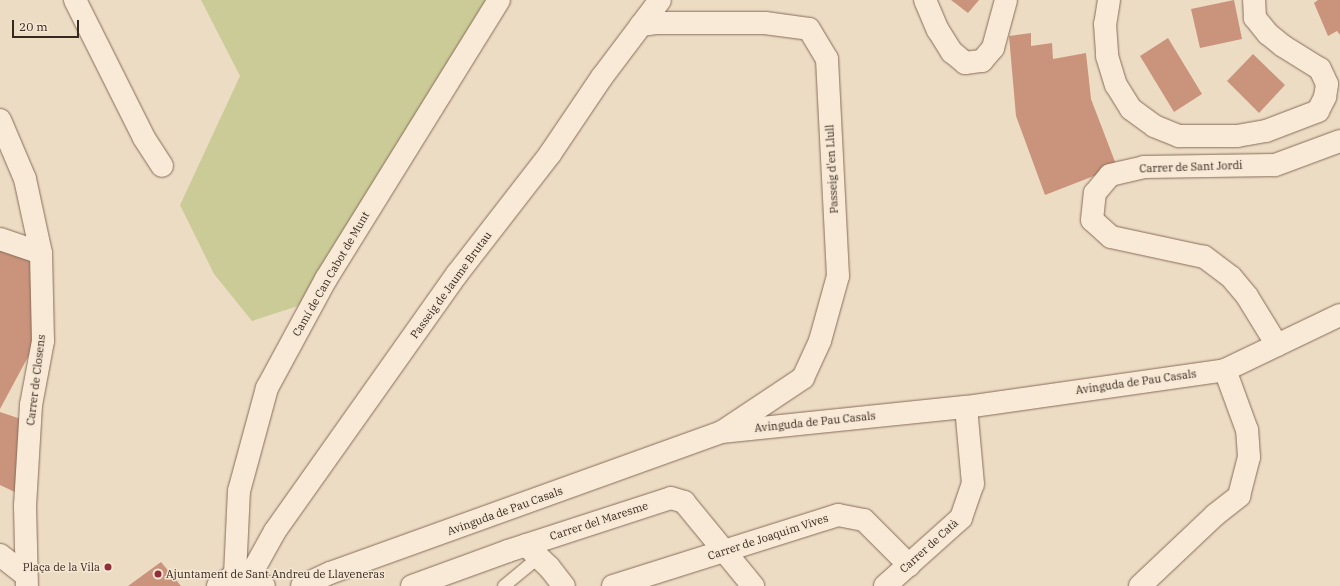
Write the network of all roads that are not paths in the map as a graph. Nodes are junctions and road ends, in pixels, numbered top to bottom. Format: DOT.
graph roads {
  1 [pos="75,0"];
  2 [pos="499,0"];
  3 [pos="660,0"];
  4 [pos="925,0"];
  5 [pos="1006,0"];
  6 [pos="1109,0"];
  7 [pos="1254,0"];
  8 [pos="641,25"];
  9 [pos="0,120"];
  10 [pos="1340,141"];
  11 [pos="162,166"];
  12 [pos="0,239"];
  13 [pos="41,254"];
  14 [pos="1340,315"];
  15 [pos="1277,345"];
  16 [pos="1225,370"];
  17 [pos="966,407"];
  18 [pos="722,432"];
  19 [pos="532,551"];
  20 [pos="724,551"];
  21 [pos="0,555"];
  22 [pos="909,565"];
  23 [pos="27,581"];
  24 [pos="242,581"];
  25 [pos="302,586"];
  26 [pos="412,586"];
  27 [pos="504,586"];
  28 [pos="564,586"];
  29 [pos="613,586"];
  30 [pos="753,586"];
  31 [pos="885,586"];
  32 [pos="1140,586"];
  1 -- 11 [label="street"];
  2 -- 24 [label="street, Camí de Can Cabot de Munt"];
  3 -- 8 [label="street, Passeig de Jaume Brutau"];
  4 -- 5 [label="street"];
  6 -- 7 [label="street"];
  8 -- 18 [label="street, Passeig d'en Llull"];
  8 -- 24 [label="street, Passeig de Jaume Brutau"];
  9 -- 13 [label="street, Carrer de Closens"];
  10 -- 15 [label="street, Carrer de Sant Jordi"];
  12 -- 13 [label="street"];
  13 -- 23 [label="street, Carrer de Closens"];
  14 -- 15 [label="street, Avinguda de Pau Casals"];
  15 -- 16 [label="street, Avinguda de Pau Casals"];
  16 -- 17 [label="street, Avinguda de Pau Casals"];
  16 -- 32 [label="street"];
  17 -- 18 [label="street, Avinguda de Pau Casals"];
  17 -- 22 [label="street, Carrer de Catà"];
  18 -- 25 [label="street, Avinguda de Pau Casals"];
  19 -- 20 [label="street, Carrer del Maresme"];
  19 -- 26 [label="street, Carrer del Maresme"];
  19 -- 27 [label="lane"];
  19 -- 28 [label="street"];
  20 -- 22 [label="street, Carrer de Joaquim Vives"];
  20 -- 29 [label="street, Carrer de Joaquim Vives"];
  20 -- 30 [label="street, Carrer del Maresme"];
  21 -- 23 [label="street"];
  22 -- 31 [label="street, Carrer de Catà"];
}
